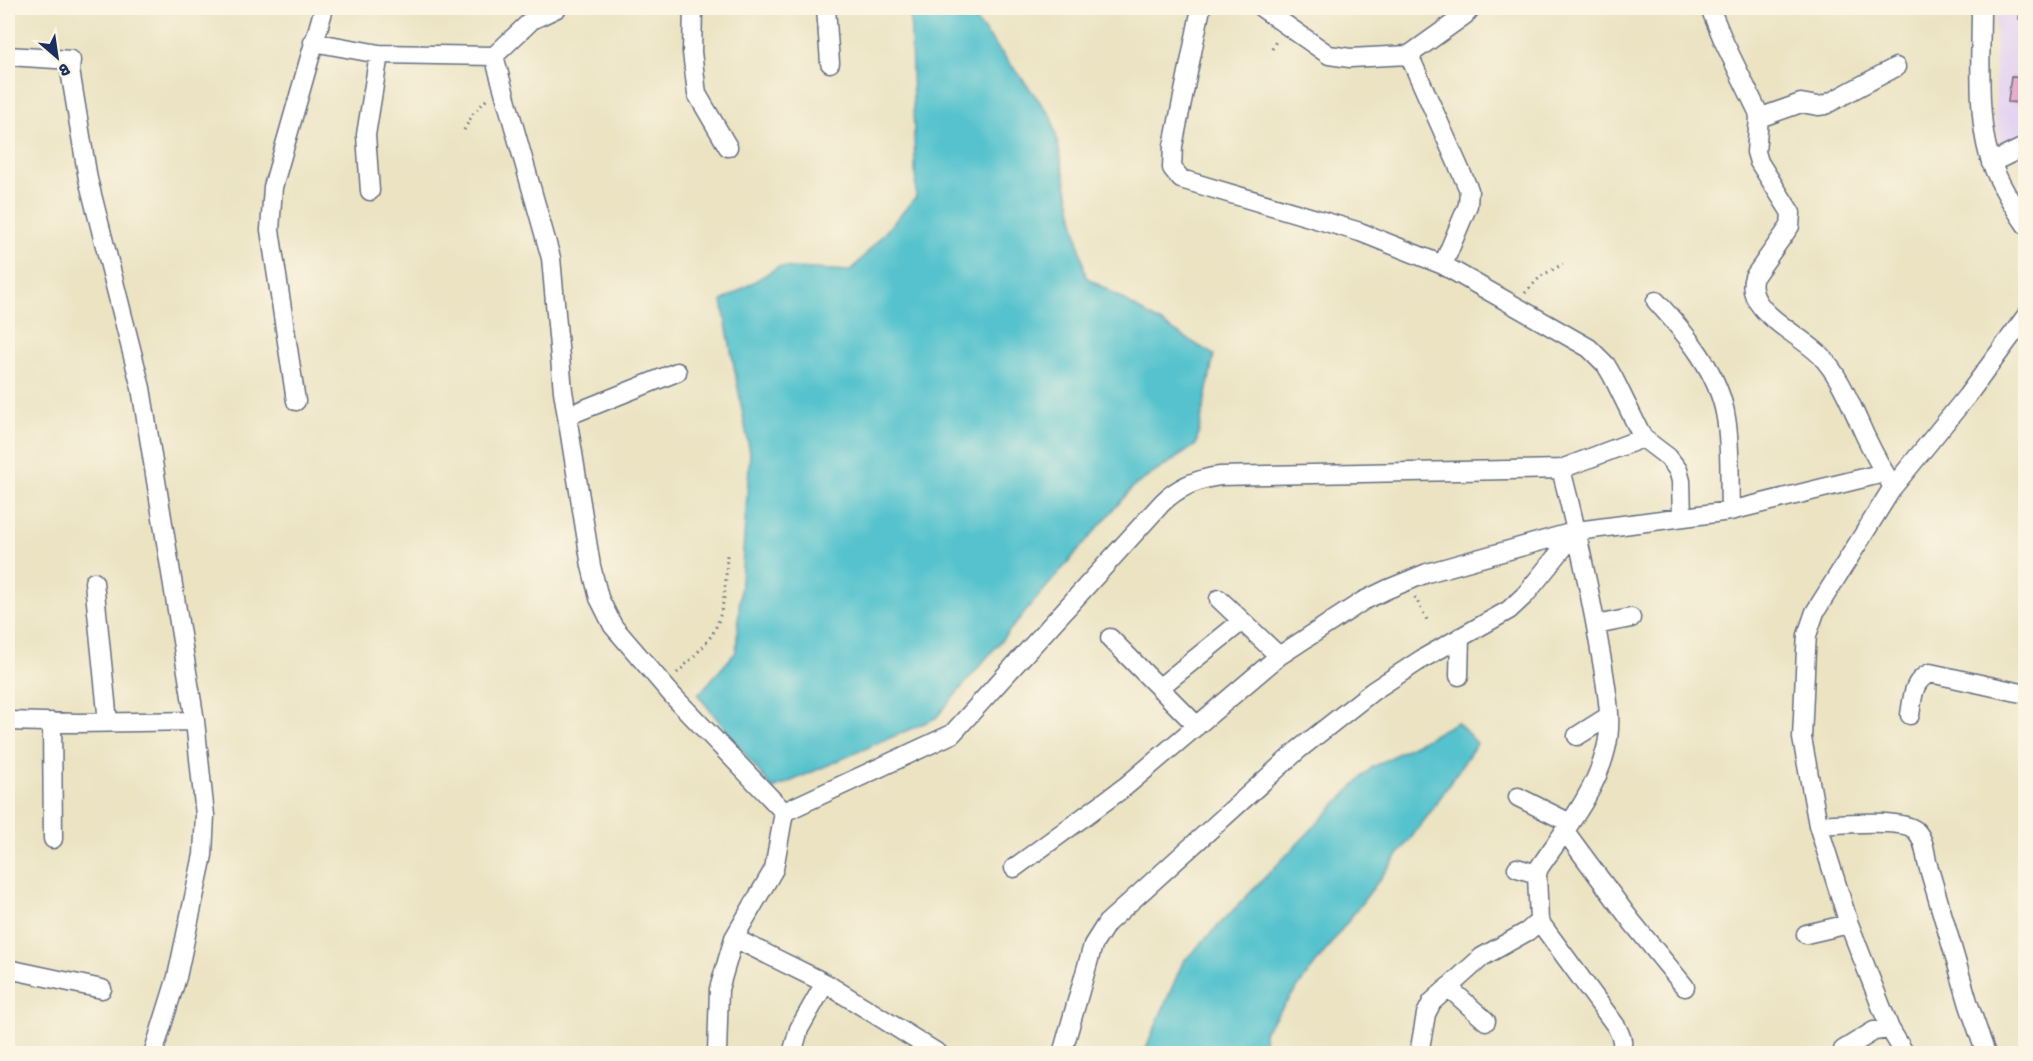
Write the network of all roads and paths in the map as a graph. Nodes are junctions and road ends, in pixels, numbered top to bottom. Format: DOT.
graph roads {
  1 [pos="324,8"];
  2 [pos="557,8"];
  3 [pos="693,8"];
  4 [pos="826,8"];
  5 [pos="1201,8"];
  6 [pos="1262,8"];
  7 [pos="1471,8"];
  8 [pos="1710,8"];
  9 [pos="1981,8"];
  10 [pos="313,42"];
  11 [pos="380,54"];
  12 [pos="1409,55"];
  13 [pos="8,56"];
  14 [pos="494,56"];
  15 [pos="830,63"];
  16 [pos="1896,68"];
  17 [pos="502,86"];
  18 [pos="1759,118"];
  19 [pos="464,130"];
  20 [pos="2025,146"];
  21 [pos="728,147"];
  22 [pos="1991,163"];
  23 [pos="370,191"];
  24 [pos="2025,225"];
  25 [pos="1563,264"];
  26 [pos="1443,265"];
  27 [pos="1656,301"];
  28 [pos="1517,308"];
  29 [pos="2025,316"];
  30 [pos="677,372"];
  31 [pos="296,401"];
  32 [pos="567,416"];
  33 [pos="1643,438"];
  34 [pos="1561,469"];
  35 [pos="1888,480"];
  36 [pos="1730,511"];
  37 [pos="1682,517"];
  38 [pos="1577,531"];
  39 [pos="727,553"];
  40 [pos="94,582"];
  41 [pos="1408,582"];
  42 [pos="1218,599"];
  43 [pos="1631,618"];
  44 [pos="1242,621"];
  45 [pos="1428,622"];
  46 [pos="1596,626"];
  47 [pos="1460,637"];
  48 [pos="1110,638"];
  49 [pos="1279,656"];
  50 [pos="1459,676"];
  51 [pos="664,685"];
  52 [pos="1159,688"];
  53 [pos="2025,694"];
  54 [pos="1910,715"];
  55 [pos="1609,716"];
  56 [pos="8,721"];
  57 [pos="195,721"];
  58 [pos="52,722"];
  59 [pos="108,722"];
  60 [pos="1197,726"];
  61 [pos="1577,736"];
  62 [pos="1518,797"];
  63 [pos="784,812"];
  64 [pos="1818,825"];
  65 [pos="1567,827"];
  66 [pos="53,838"];
  67 [pos="1014,868"];
  68 [pos="1517,868"];
  69 [pos="1537,874"];
  70 [pos="1539,921"];
  71 [pos="1849,924"];
  72 [pos="1806,934"];
  73 [pos="734,938"];
  74 [pos="8,969"];
  75 [pos="825,983"];
  76 [pos="1448,987"];
  77 [pos="1685,987"];
  78 [pos="102,989"];
  79 [pos="1485,1021"];
  80 [pos="1890,1029"];
  81 [pos="912,1046"];
  82 [pos="1842,1050"];
  83 [pos="153,1053"];
  84 [pos="717,1053"];
  85 [pos="792,1053"];
  86 [pos="939,1053"];
  87 [pos="1062,1053"];
  88 [pos="1419,1053"];
  89 [pos="1618,1053"];
  90 [pos="1905,1053"];
  91 [pos="1983,1053"];
  1 -- 10 [label="street"];
  2 -- 14 [label="street"];
  3 -- 21 [label="street"];
  4 -- 15 [label="street"];
  5 -- 26 [label="street"];
  6 -- 12 [label="street"];
  7 -- 12 [label="street"];
  8 -- 18 [label="street"];
  9 -- 22 [label="street"];
  10 -- 11 [label="street"];
  10 -- 31 [label="street"];
  11 -- 14 [label="street"];
  11 -- 23 [label="street"];
  12 -- 26 [label="street"];
  13 -- 57 [label="street"];
  14 -- 17 [label="street"];
  16 -- 18 [label="street"];
  17 -- 19 [label="path"];
  17 -- 32 [label="street"];
  18 -- 35 [label="street"];
  20 -- 22 [label="street"];
  22 -- 24 [label="street"];
  25 -- 28 [label="path"];
  26 -- 28 [label="street"];
  27 -- 36 [label="street"];
  28 -- 33 [label="street"];
  29 -- 35 [label="street"];
  30 -- 32 [label="street"];
  32 -- 51 [label="street"];
  33 -- 34 [label="street"];
  33 -- 37 [label="street"];
  34 -- 38 [label="street"];
  34 -- 63 [label="street"];
  35 -- 36 [label="street"];
  35 -- 64 [label="street"];
  36 -- 37 [label="street"];
  37 -- 38 [label="street"];
  38 -- 41 [label="street"];
  38 -- 46 [label="street"];
  38 -- 47 [label="street"];
  39 -- 51 [label="path"];
  40 -- 59 [label="street"];
  41 -- 45 [label="path"];
  41 -- 49 [label="street"];
  42 -- 44 [label="street"];
  43 -- 46 [label="street"];
  44 -- 49 [label="street"];
  44 -- 52 [label="street"];
  46 -- 55 [label="street"];
  47 -- 50 [label="street"];
  47 -- 87 [label="street"];
  48 -- 52 [label="street"];
  49 -- 60 [label="street"];
  51 -- 63 [label="street"];
  52 -- 60 [label="street"];
  53 -- 54 [label="street"];
  55 -- 61 [label="street"];
  55 -- 65 [label="street"];
  56 -- 58 [label="street"];
  57 -- 59 [label="street"];
  57 -- 83 [label="street"];
  58 -- 59 [label="street"];
  58 -- 66 [label="street"];
  60 -- 67 [label="street"];
  62 -- 65 [label="street"];
  63 -- 73 [label="street"];
  64 -- 71 [label="street"];
  64 -- 91 [label="street"];
  65 -- 69 [label="street"];
  65 -- 77 [label="street"];
  68 -- 69 [label="street"];
  69 -- 70 [label="street"];
  70 -- 76 [label="street"];
  70 -- 89 [label="street"];
  71 -- 72 [label="street"];
  71 -- 80 [label="street"];
  73 -- 75 [label="street"];
  73 -- 84 [label="street"];
  74 -- 78 [label="street"];
  75 -- 81 [label="street"];
  75 -- 85 [label="street"];
  76 -- 79 [label="street"];
  76 -- 88 [label="street"];
  80 -- 82 [label="street"];
  80 -- 90 [label="street"];
  81 -- 86 [label="street"];
}
